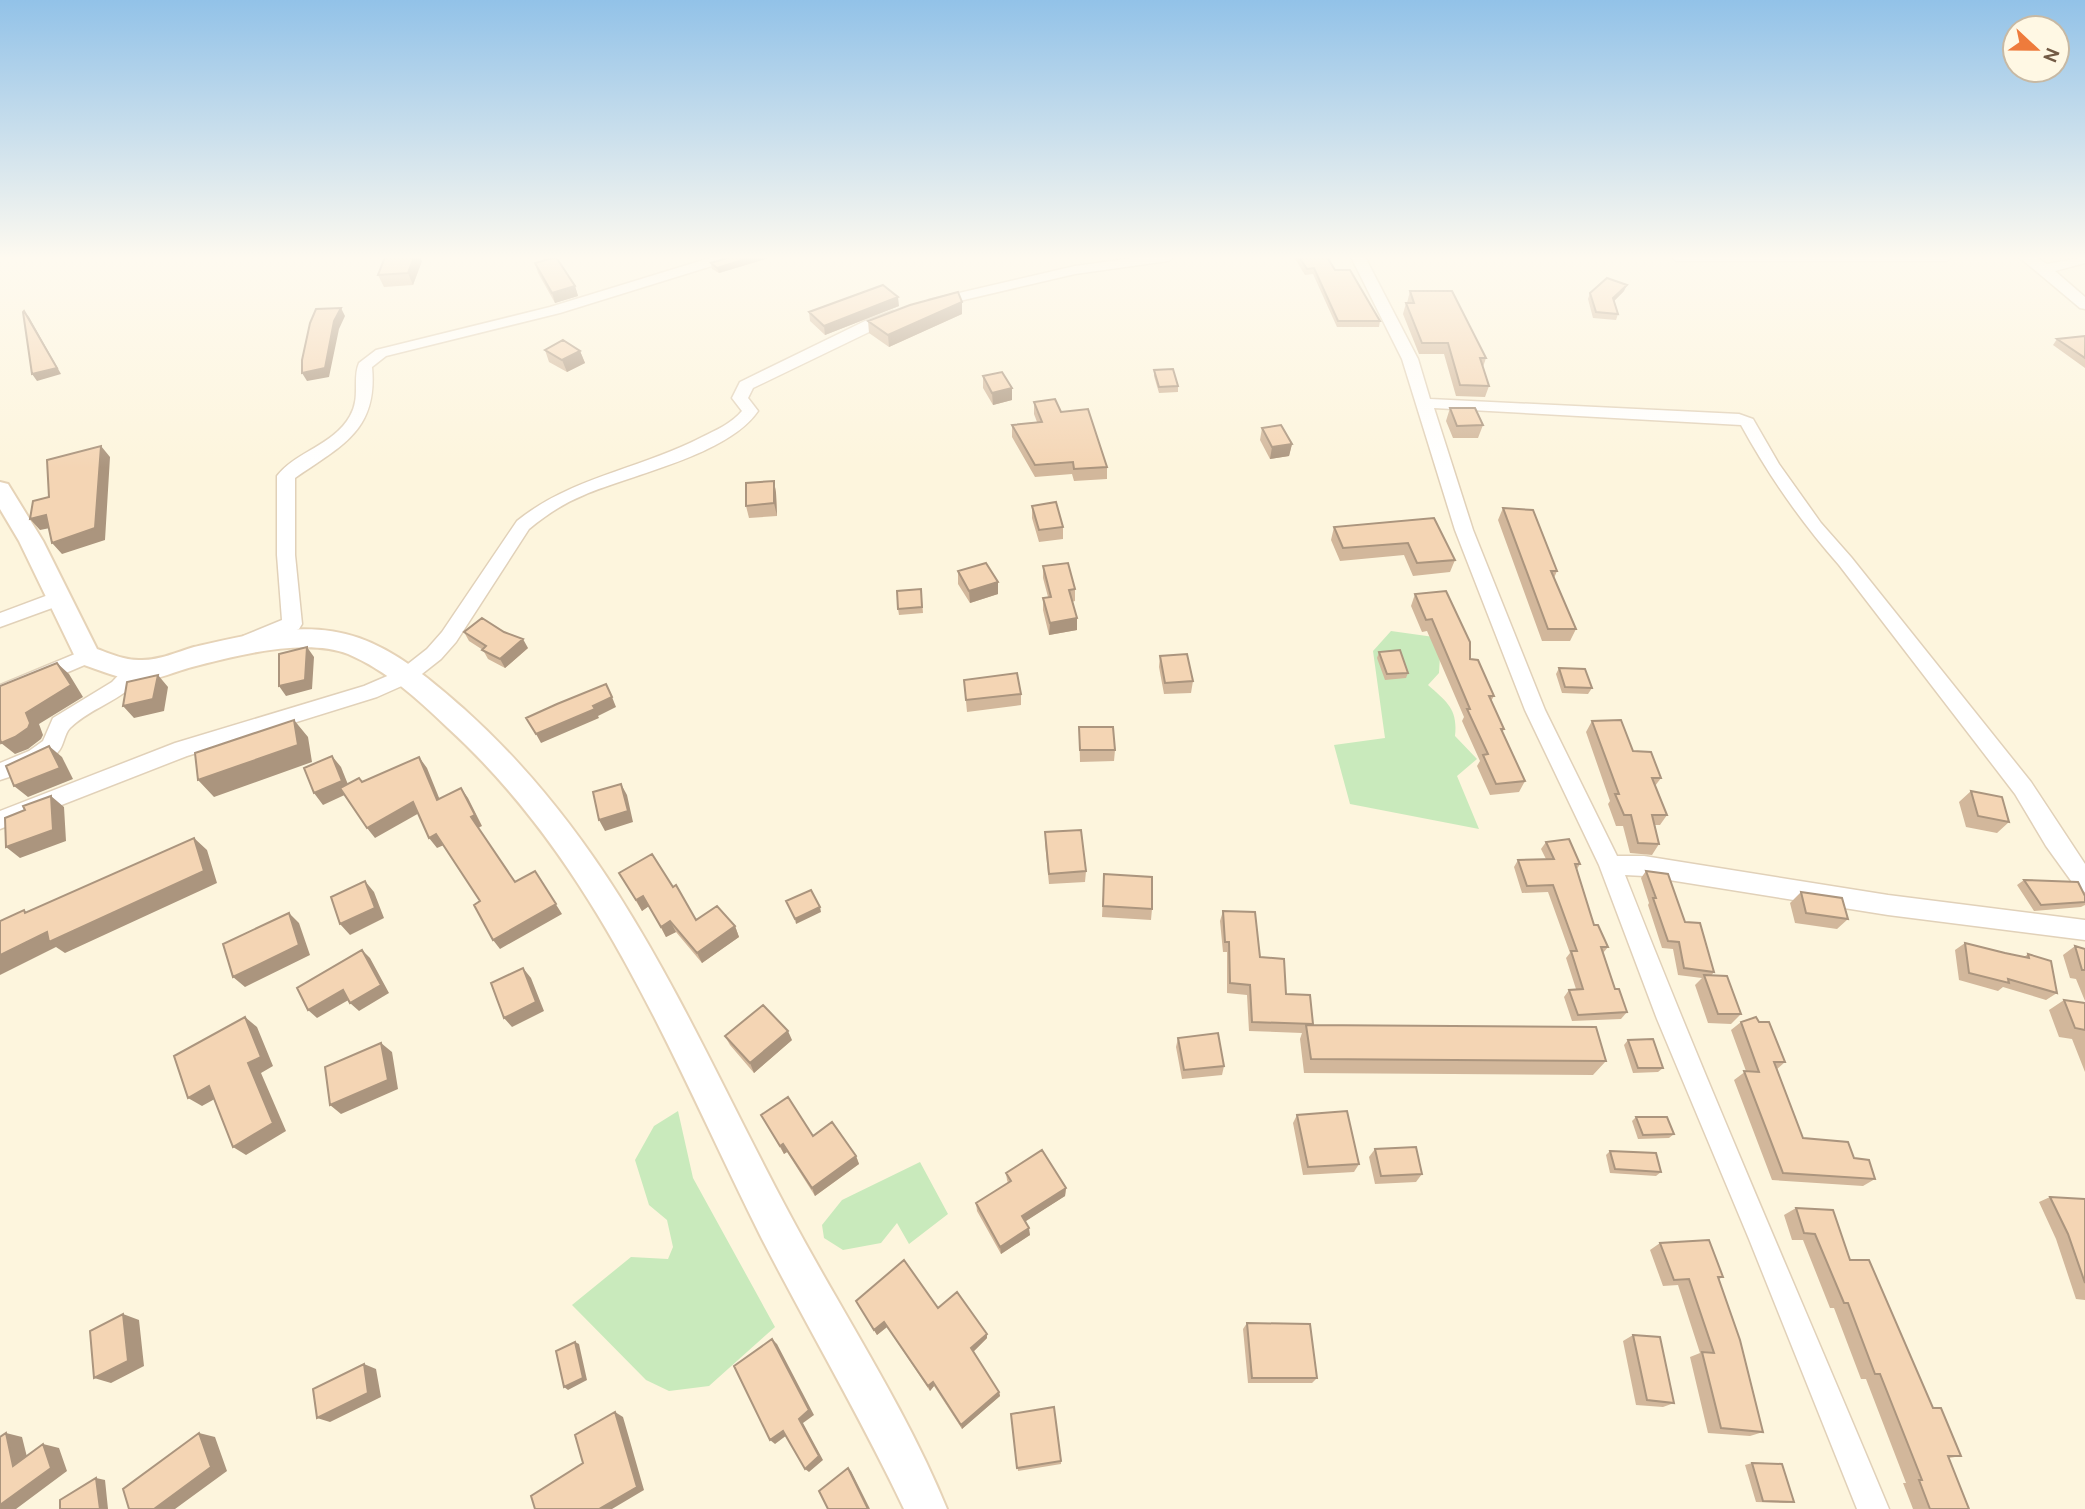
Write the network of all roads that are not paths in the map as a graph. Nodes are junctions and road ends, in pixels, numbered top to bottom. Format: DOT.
graph roads {
  1 [pos="485,327"];
  2 [pos="863,327"];
  3 [pos="1394,327"];
  4 [pos="1422,403"];
  5 [pos="0,489"];
  6 [pos="59,598"];
  7 [pos="0,620"];
  8 [pos="236,647"];
  9 [pos="87,656"];
  10 [pos="136,669"];
  11 [pos="406,676"];
  12 [pos="0,693"];
  13 [pos="0,772"];
  14 [pos="0,820"];
  15 [pos="1610,865"];
  16 [pos="2085,882"];
  17 [pos="2085,930"];
  18 [pos="926,1509"];
  19 [pos="1873,1509"];
  1 -- 8 [label="street"];
  2 -- 11 [label="street"];
  3 -- 4 [label="street"];
  4 -- 15 [label="street"];
  4 -- 16 [label="street"];
  5 -- 6 [label="street"];
  6 -- 7 [label="street"];
  6 -- 9 [label="street"];
  8 -- 10 [label="street"];
  8 -- 11 [label="street"];
  9 -- 10 [label="street"];
  9 -- 12 [label="street"];
  10 -- 13 [label="street"];
  11 -- 14 [label="street"];
  11 -- 18 [label="street"];
  15 -- 17 [label="street"];
  15 -- 19 [label="street"];
}
